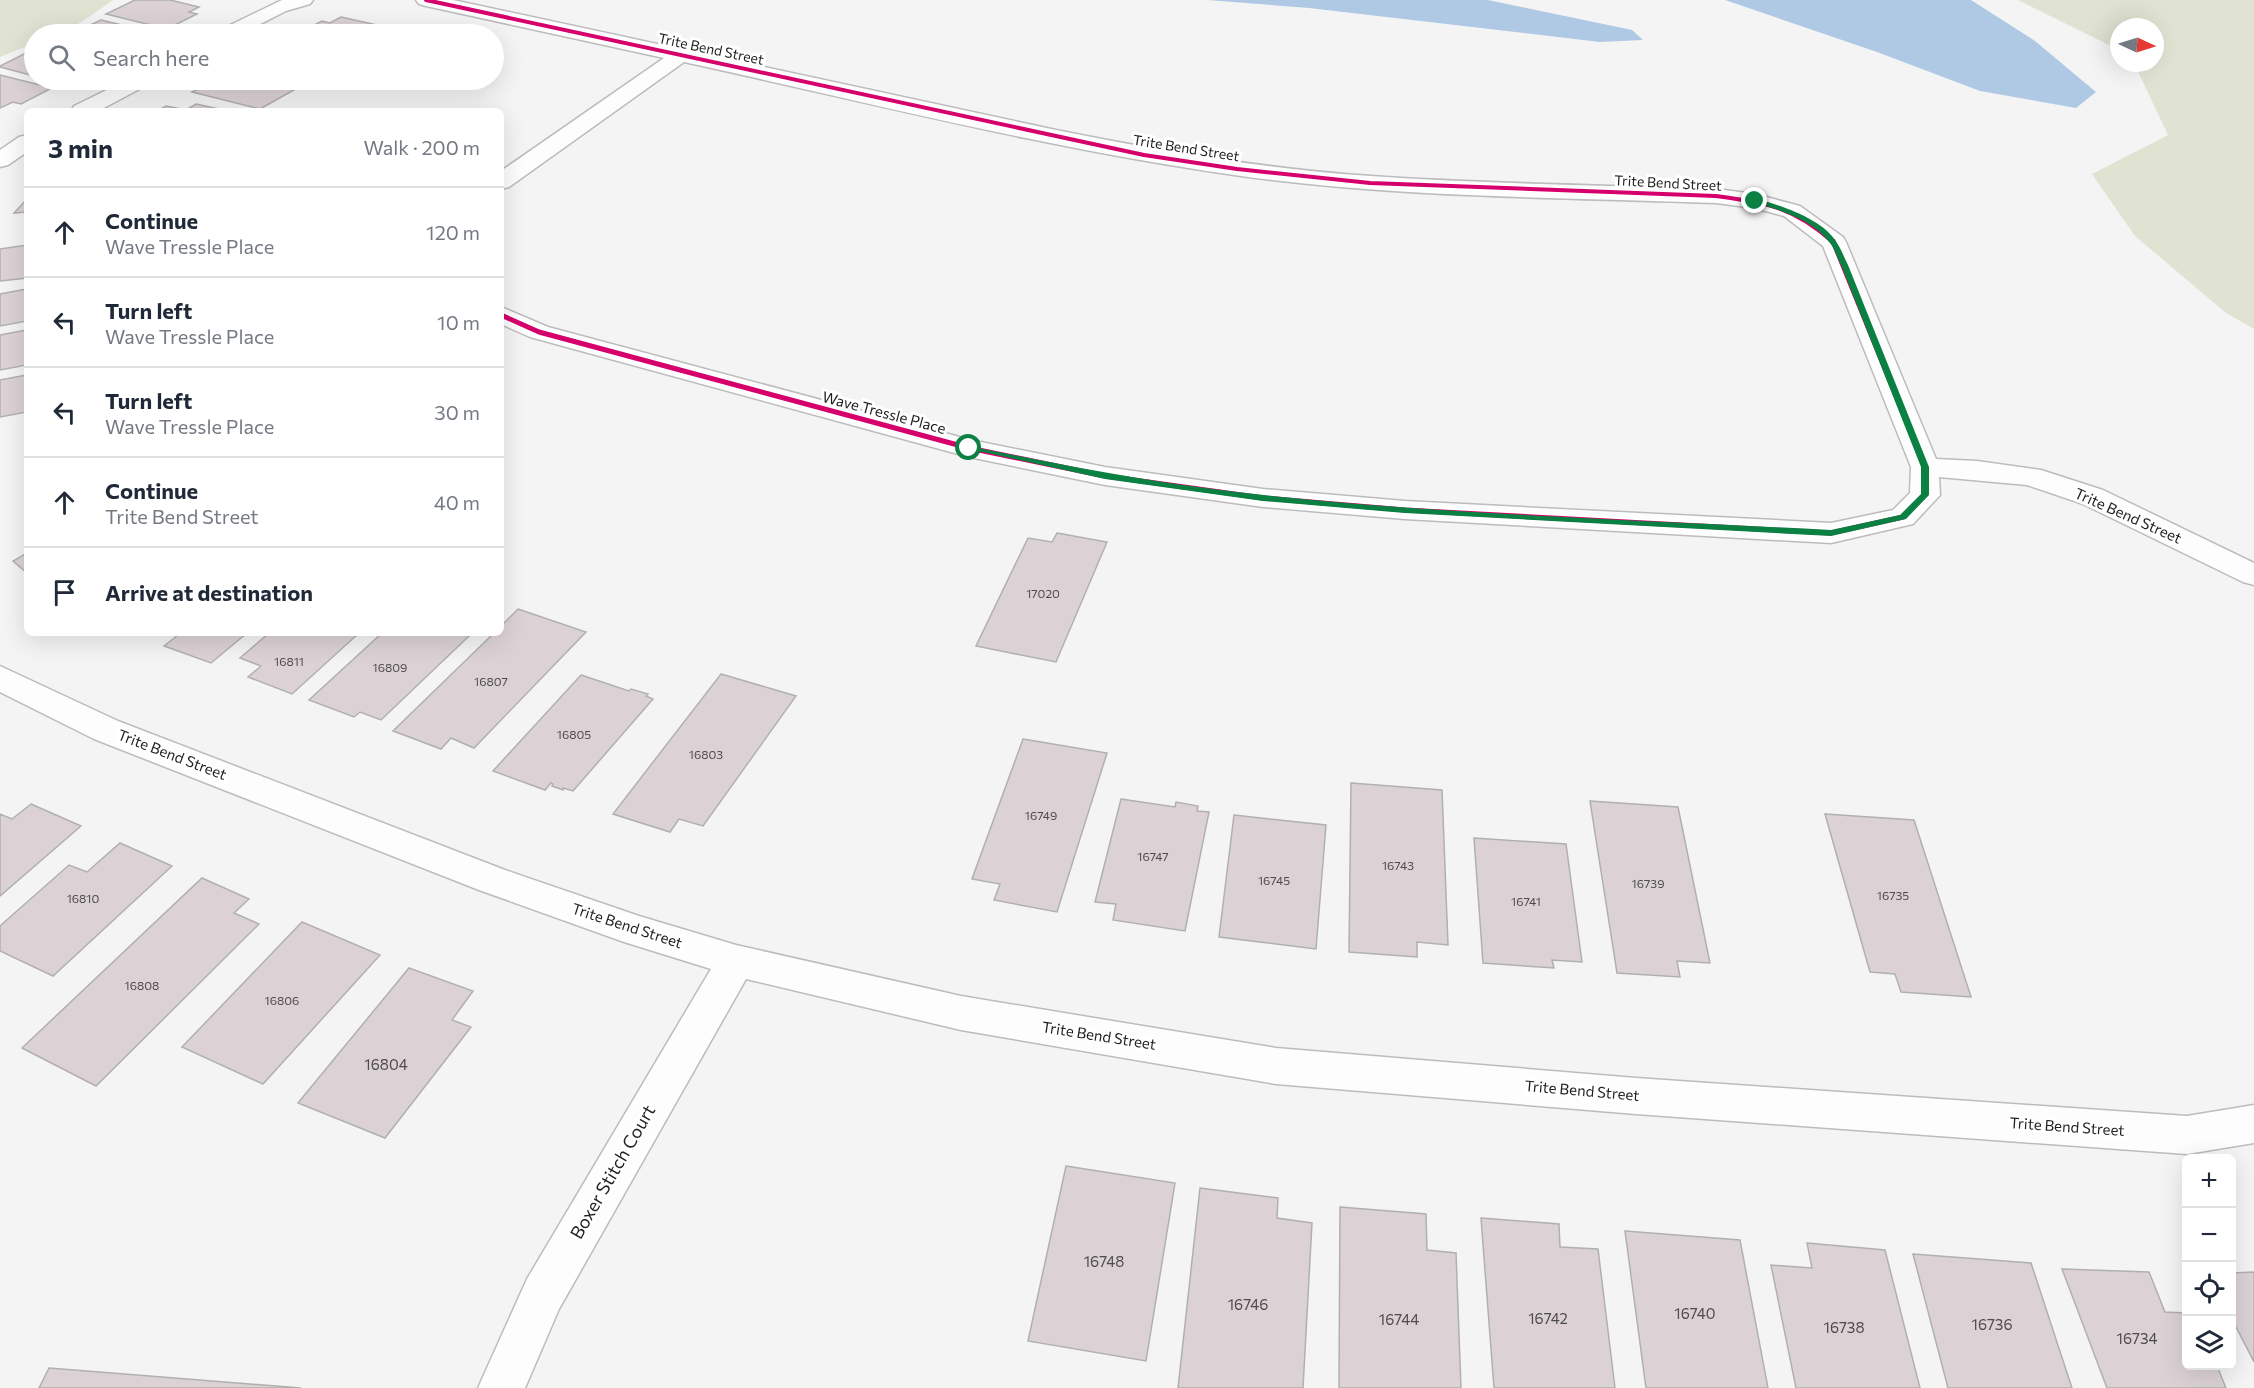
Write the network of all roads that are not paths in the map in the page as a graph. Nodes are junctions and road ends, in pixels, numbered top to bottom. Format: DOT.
graph roads {
  1 [pos="303,0"];
  2 [pos="426,0"];
  3 [pos="246,24"];
  4 [pos="681,55"];
  5 [pos="123,90"];
  6 [pos="88,108"];
  7 [pos="24,144"];
  8 [pos="0,160"];
  9 [pos="504,180"];
  10 [pos="504,316"];
  11 [pos="1875,345"];
  12 [pos="1925,467"];
  13 [pos="2254,575"];
  14 [pos="0,678"];
  15 [pos="736,961"];
  16 [pos="2254,1124"];
  17 [pos="501,1388"];
  1 -- 3 [label="street"];
  2 -- 4 [label="street, Trite Bend Street"];
  4 -- 9 [label="street"];
  4 -- 11 [label="street, Trite Bend Street"];
  5 -- 6 [label="street"];
  7 -- 8 [label="street"];
  10 -- 12 [label="street, Wave Tressle Place"];
  11 -- 12 [label="street, Wave Tressle Place"];
  12 -- 13 [label="street, Trite Bend Street"];
  14 -- 15 [label="street, Trite Bend Street"];
  15 -- 16 [label="street, Trite Bend Street"];
  15 -- 17 [label="street, Boxer Stitch Court"];
}
